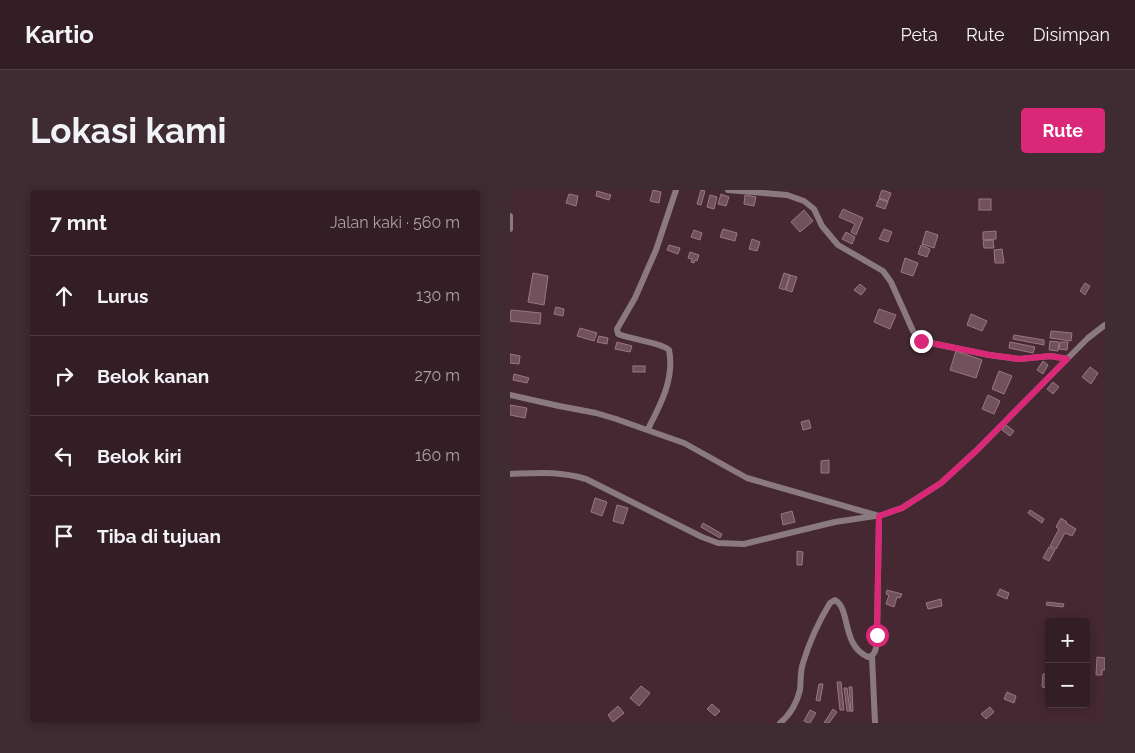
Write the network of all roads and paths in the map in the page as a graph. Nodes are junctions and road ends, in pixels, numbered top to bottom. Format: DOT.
graph roads {
  1 [pos="676,190"];
  2 [pos="728,190"];
  3 [pos="510,216"];
  4 [pos="510,229"];
  5 [pos="1105,326"];
  6 [pos="1067,359"];
  7 [pos="510,394"];
  8 [pos="648,429"];
  9 [pos="510,474"];
  10 [pos="879,516"];
  11 [pos="872,656"];
  12 [pos="780,723"];
  13 [pos="875,723"];
  1 -- 8 [label="street"];
  2 -- 6 [label="street"];
  3 -- 4 [label="street"];
  5 -- 6 [label="street"];
  6 -- 10 [label="street"];
  7 -- 8 [label="street"];
  8 -- 10 [label="street"];
  9 -- 10 [label="street"];
  10 -- 11 [label="street"];
  11 -- 12 [label="street"];
  11 -- 13 [label="street"];
}
